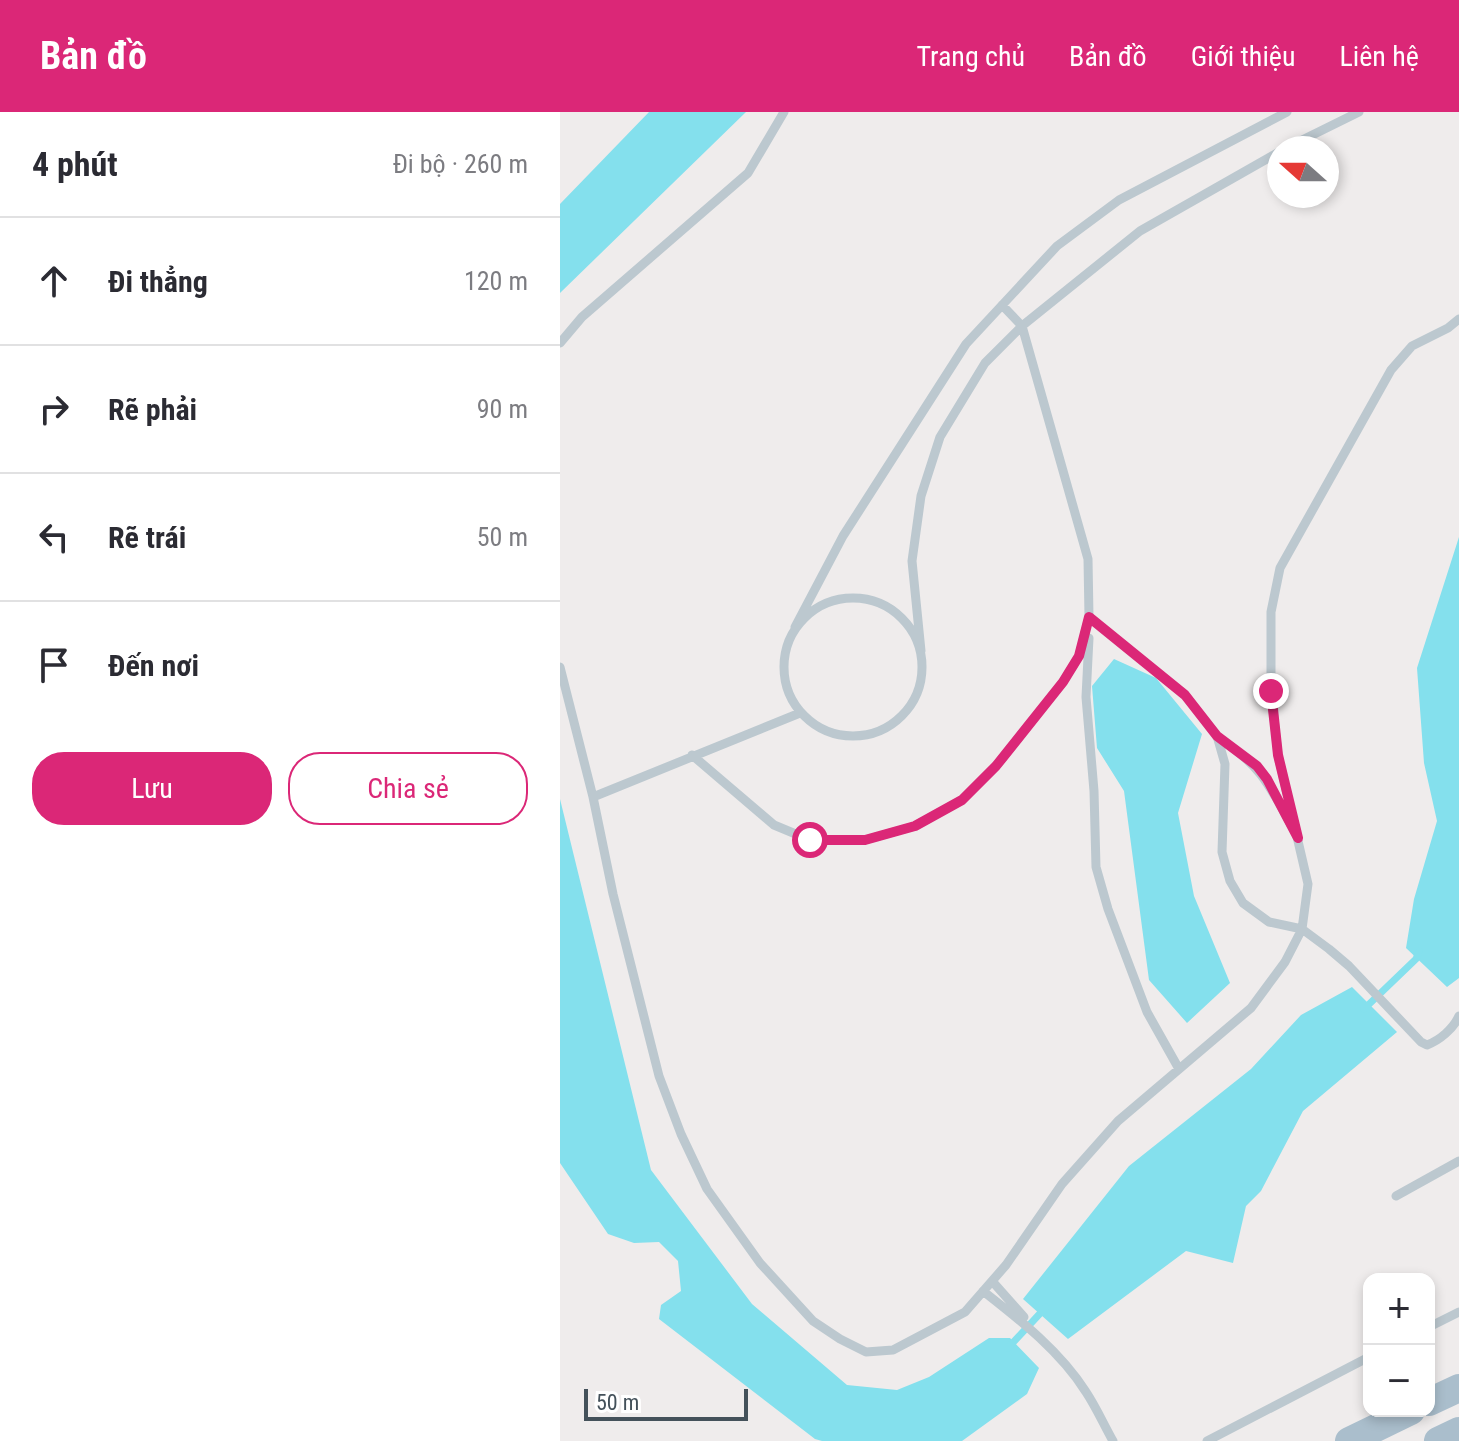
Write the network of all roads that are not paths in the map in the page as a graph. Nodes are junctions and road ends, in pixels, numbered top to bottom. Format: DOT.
graph roads {
  1 [pos="784,112"];
  2 [pos="1287,112"];
  3 [pos="1359,112"];
  4 [pos="1310,136"];
  5 [pos="1267,159"];
  6 [pos="1002,305"];
  7 [pos="1459,319"];
  8 [pos="1022,326"];
  9 [pos="560,343"];
  10 [pos="1089,617"];
  11 [pos="795,627"];
  12 [pos="921,651"];
  13 [pos="560,667"];
  14 [pos="800,713"];
  15 [pos="1217,736"];
  16 [pos="692,755"];
  17 [pos="593,797"];
  18 [pos="1298,838"];
  19 [pos="1302,929"];
  20 [pos="1458,1022"];
  21 [pos="1179,1069"];
  22 [pos="1459,1161"];
  23 [pos="1396,1196"];
  24 [pos="992,1281"];
  25 [pos="983,1291"];
  26 [pos="1459,1312"];
  27 [pos="1435,1324"];
  28 [pos="1055,1354"];
  29 [pos="1363,1360"];
  30 [pos="1459,1388"];
  31 [pos="1435,1399"];
  32 [pos="1399,1417"];
  33 [pos="1459,1431"];
  34 [pos="1113,1441"];
  35 [pos="1207,1441"];
  36 [pos="1349,1441"];
  37 [pos="1438,1441"];
  1 -- 9 [label="lane"];
  2 -- 6 [label="lane"];
  3 -- 4 [label="lane"];
  5 -- 8 [label="lane"];
  6 -- 8 [label="lane"];
  6 -- 11 [label="lane"];
  7 -- 18 [label="lane"];
  8 -- 10 [label="lane"];
  8 -- 12 [label="lane"];
  10 -- 15 [label="lane"];
  10 -- 16 [label="lane"];
  10 -- 21 [label="lane"];
  11 -- 12 [label="lane"];
  11 -- 14 [label="lane"];
  12 -- 14 [label="lane"];
  13 -- 17 [label="lane"];
  14 -- 16 [label="lane"];
  15 -- 18 [label="lane"];
  15 -- 19 [label="lane"];
  16 -- 17 [label="lane"];
  17 -- 25 [label="lane"];
  18 -- 19 [label="lane"];
  19 -- 20 [label="lane"];
  19 -- 21 [label="lane"];
  21 -- 24 [label="lane"];
  22 -- 23 [label="lane"];
  24 -- 25 [label="lane"];
  24 -- 28 [label="lane"];
  25 -- 28 [label="lane"];
  26 -- 27 [label="lane"];
  28 -- 34 [label="lane"];
  29 -- 35 [label="lane"];
  30 -- 31 [label="main road"];
  32 -- 36 [label="main road"];
  33 -- 37 [label="main road"];
}
